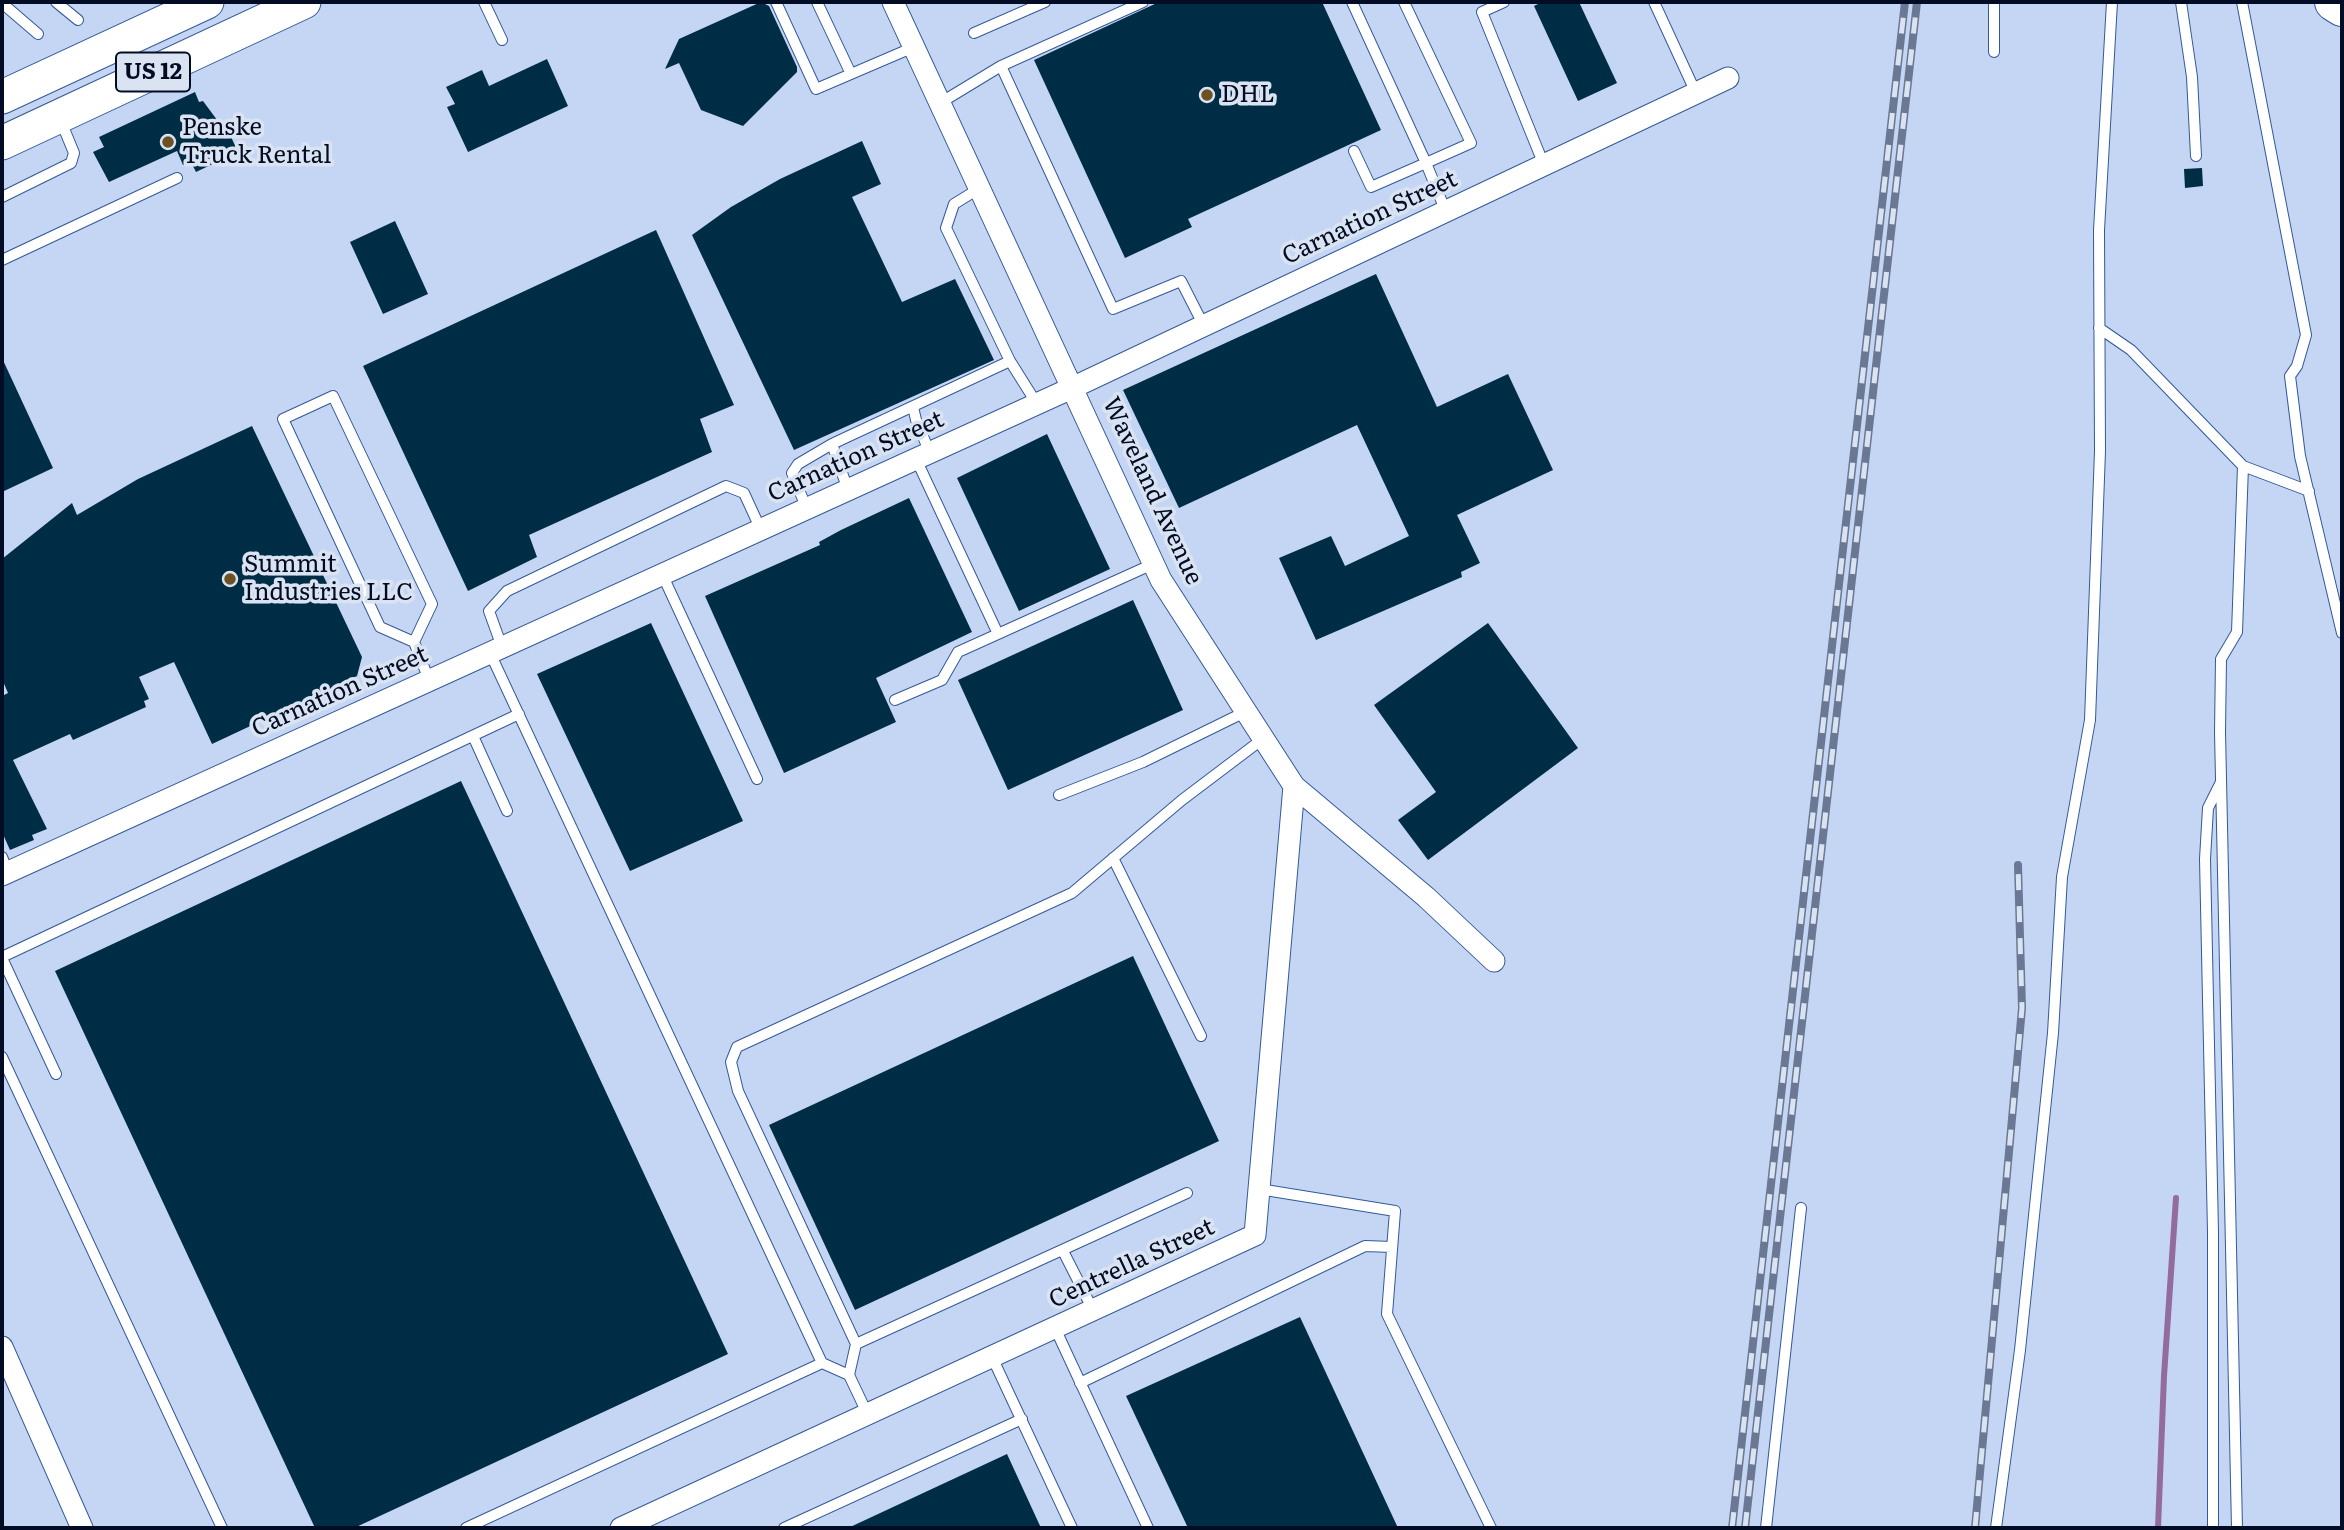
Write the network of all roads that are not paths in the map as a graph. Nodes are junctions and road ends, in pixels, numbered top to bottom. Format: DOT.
graph roads {
  1 [pos="56,2"];
  2 [pos="207,2"];
  3 [pos="304,2"];
  4 [pos="484,2"];
  5 [pos="776,2"];
  6 [pos="817,2"];
  7 [pos="892,2"];
  8 [pos="1045,2"];
  9 [pos="1143,2"];
  10 [pos="1352,2"];
  11 [pos="1404,2"];
  12 [pos="1504,2"];
  13 [pos="1654,2"];
  14 [pos="1994,2"];
  15 [pos="2112,2"];
  16 [pos="2181,2"];
  17 [pos="2242,2"];
  18 [pos="2334,2"];
  19 [pos="2,3"];
  20 [pos="2342,7"];
  21 [pos="78,20"];
  22 [pos="975,33"];
  23 [pos="38,34"];
  24 [pos="502,40"];
  25 [pos="914,47"];
  26 [pos="1994,52"];
  27 [pos="1001,66"];
  28 [pos="851,74"];
  29 [pos="1728,78"];
  30 [pos="1696,93"];
  31 [pos="2,97"];
  32 [pos="940,103"];
  33 [pos="59,116"];
  34 [pos="2,143"];
  35 [pos="1354,151"];
  36 [pos="2196,156"];
  37 [pos="1426,163"];
  38 [pos="1544,165"];
  39 [pos="177,178"];
  40 [pos="980,188"];
  41 [pos="2,197"];
  42 [pos="1446,212"];
  43 [pos="2,260"];
  44 [pos="1204,326"];
  45 [pos="2099,328"];
  46 [pos="1010,361"];
  47 [pos="1074,387"];
  48 [pos="1037,404"];
  49 [pos="914,407"];
  50 [pos="832,444"];
  51 [pos="923,456"];
  52 [pos="2243,466"];
  53 [pos="848,490"];
  54 [pos="2309,491"];
  55 [pos="807,509"];
  56 [pos="761,530"];
  57 [pos="1153,564"];
  58 [pos="662,574"];
  59 [pos="2342,633"];
  60 [pos="998,634"];
  61 [pos="414,642"];
  62 [pos="496,650"];
  63 [pos="429,680"];
  64 [pos="895,700"];
  65 [pos="1247,712"];
  66 [pos="519,714"];
  67 [pos="473,736"];
  68 [pos="1264,738"];
  69 [pos="757,779"];
  70 [pos="2222,780"];
  71 [pos="1294,786"];
  72 [pos="1059,794"];
  73 [pos="507,811"];
  74 [pos="1113,858"];
  75 [pos="4,868"];
  76 [pos="2,958"];
  77 [pos="1494,961"];
  78 [pos="1201,1036"];
  79 [pos="2,1057"];
  80 [pos="56,1074"];
  81 [pos="1259,1189"];
  82 [pos="1187,1193"];
  83 [pos="1801,1208"];
  84 [pos="1392,1247"];
  85 [pos="1063,1251"];
  86 [pos="1093,1310"];
  87 [pos="1055,1328"];
  88 [pos="856,1344"];
  89 [pos="2,1347"];
  90 [pos="992,1357"];
  91 [pos="822,1363"];
  92 [pos="849,1375"];
  93 [pos="1080,1383"];
  94 [pos="867,1413"];
  95 [pos="1022,1419"];
  96 [pos="82,1528"];
  97 [pos="222,1528"];
  98 [pos="466,1528"];
  99 [pos="621,1528"];
  100 [pos="783,1528"];
  101 [pos="1072,1528"];
  102 [pos="1148,1528"];
  103 [pos="1491,1528"];
  104 [pos="1766,1528"];
  105 [pos="1996,1528"];
  106 [pos="2213,1528"];
  107 [pos="2237,1528"];
  1 -- 21 [label="lane"];
  2 -- 31 [label="main road, US 12"];
  3 -- 33 [label="main road, US 12"];
  4 -- 24 [label="lane"];
  5 -- 28 [label="lane"];
  6 -- 28 [label="lane"];
  7 -- 25 [label="street, Waveland Avenue"];
  8 -- 22 [label="lane"];
  9 -- 27 [label="lane"];
  10 -- 37 [label="lane"];
  11 -- 37 [label="lane"];
  12 -- 38 [label="lane"];
  13 -- 30 [label="lane"];
  14 -- 26 [label="lane"];
  15 -- 45 [label="lane"];
  16 -- 36 [label="lane"];
  17 -- 54 [label="lane"];
  18 -- 20 [label="highway"];
  19 -- 23 [label="lane"];
  25 -- 28 [label="lane"];
  25 -- 32 [label="street, Waveland Avenue"];
  27 -- 32 [label="lane"];
  27 -- 44 [label="lane"];
  29 -- 30 [label="street, Carnation Street"];
  30 -- 38 [label="street, Carnation Street"];
  32 -- 40 [label="street, Waveland Avenue"];
  33 -- 34 [label="main road, US 12"];
  33 -- 41 [label="lane"];
  35 -- 37 [label="lane"];
  37 -- 42 [label="lane"];
  38 -- 42 [label="street, Carnation Street"];
  39 -- 43 [label="lane"];
  40 -- 46 [label="lane"];
  40 -- 47 [label="street, Waveland Avenue"];
  42 -- 44 [label="street, Carnation Street"];
  44 -- 47 [label="street, Carnation Street"];
  45 -- 52 [label="lane"];
  45 -- 105 [label="lane"];
  46 -- 48 [label="lane"];
  46 -- 49 [label="lane"];
  47 -- 48 [label="street, Carnation Street"];
  47 -- 57 [label="street, Waveland Avenue"];
  48 -- 51 [label="street, Carnation Street"];
  49 -- 50 [label="lane"];
  49 -- 51 [label="lane"];
  50 -- 53 [label="lane"];
  50 -- 55 [label="lane"];
  51 -- 53 [label="street, Carnation Street"];
  51 -- 60 [label="lane"];
  52 -- 54 [label="lane"];
  52 -- 70 [label="lane"];
  53 -- 55 [label="street, Carnation Street"];
  54 -- 59 [label="lane"];
  55 -- 56 [label="street, Carnation Street"];
  56 -- 58 [label="street, Carnation Street"];
  56 -- 62 [label="lane"];
  57 -- 60 [label="lane"];
  57 -- 65 [label="street, Waveland Avenue"];
  58 -- 62 [label="street, Carnation Street"];
  58 -- 69 [label="lane"];
  60 -- 64 [label="lane"];
  61 -- 61 [label="lane"];
  61 -- 63 [label="lane"];
  62 -- 63 [label="street, Carnation Street"];
  62 -- 66 [label="lane"];
  63 -- 75 [label="street, Carnation Street"];
  65 -- 68 [label="street, Waveland Avenue"];
  65 -- 72 [label="lane"];
  66 -- 67 [label="lane"];
  66 -- 91 [label="lane"];
  67 -- 73 [label="lane"];
  67 -- 76 [label="lane"];
  68 -- 71 [label="street, Waveland Avenue"];
  68 -- 74 [label="lane"];
  70 -- 106 [label="lane"];
  70 -- 107 [label="lane"];
  71 -- 77 [label="street, Waveland Avenue"];
  71 -- 81 [label="street, Centrella Street"];
  74 -- 78 [label="lane"];
  74 -- 88 [label="lane"];
  76 -- 80 [label="lane"];
  79 -- 97 [label="lane"];
  81 -- 84 [label="lane"];
  81 -- 86 [label="street, Centrella Street"];
  82 -- 85 [label="lane"];
  83 -- 104 [label="lane"];
  84 -- 93 [label="lane"];
  84 -- 103 [label="lane"];
  85 -- 86 [label="lane"];
  85 -- 88 [label="lane"];
  86 -- 87 [label="street, Centrella Street"];
  87 -- 90 [label="street, Centrella Street"];
  87 -- 93 [label="lane"];
  88 -- 92 [label="lane"];
  89 -- 96 [label="street"];
  90 -- 94 [label="street, Centrella Street"];
  90 -- 95 [label="lane"];
  91 -- 92 [label="lane"];
  91 -- 98 [label="lane"];
  92 -- 94 [label="lane"];
  93 -- 102 [label="lane"];
  94 -- 99 [label="street, Centrella Street"];
  95 -- 100 [label="lane"];
  95 -- 101 [label="lane"];
}
